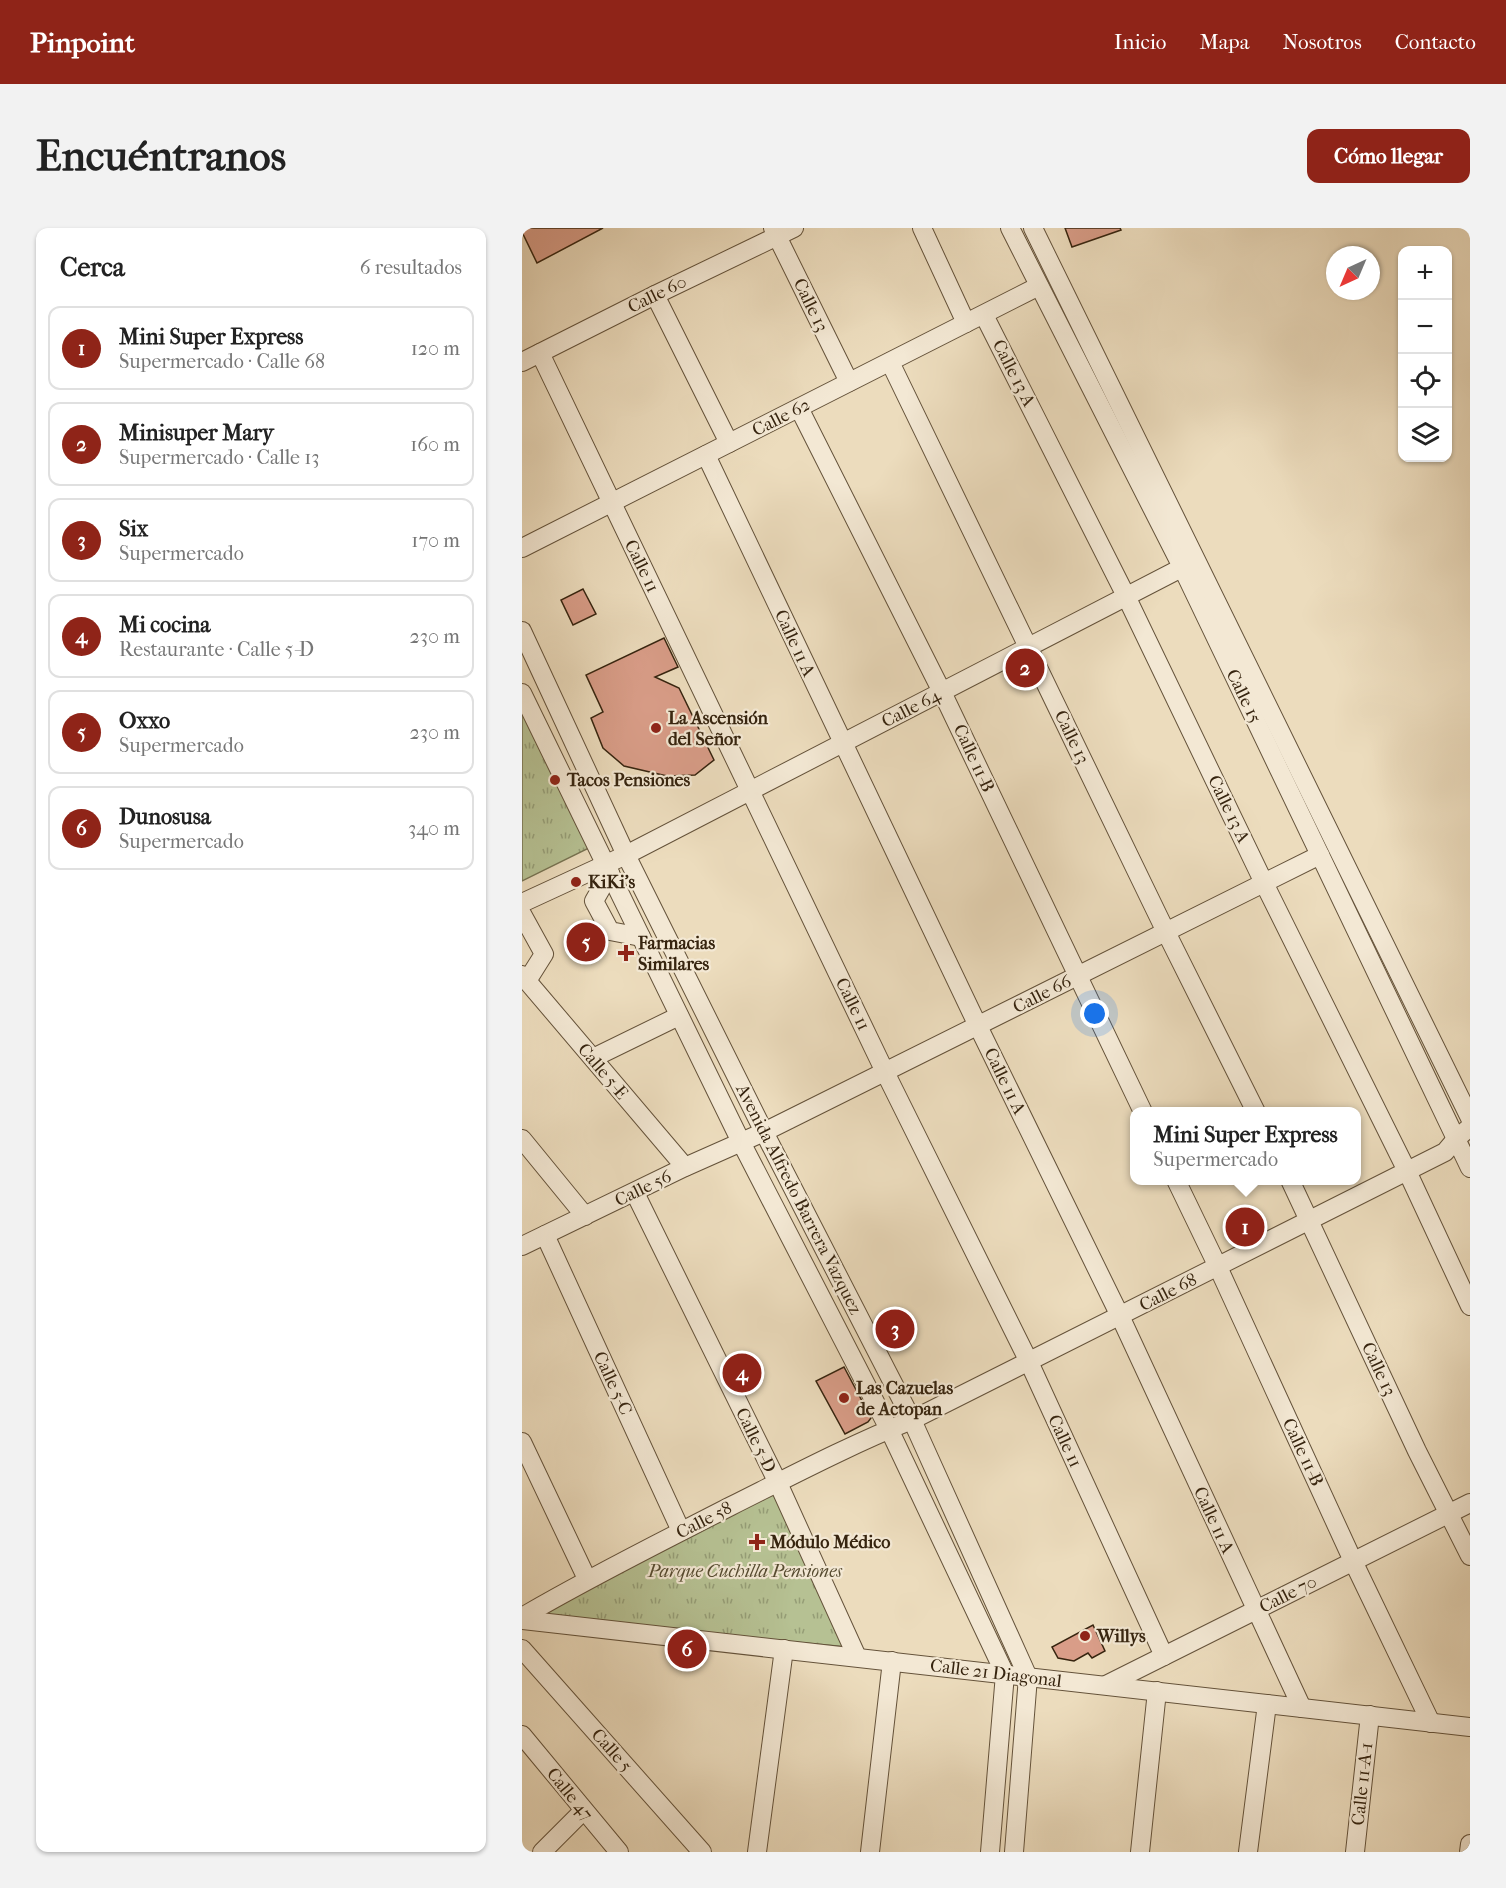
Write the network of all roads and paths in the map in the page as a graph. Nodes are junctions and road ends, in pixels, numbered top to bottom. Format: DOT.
graph roads {
  1 [pos="794,228"];
  2 [pos="922,228"];
  3 [pos="1010,228"];
  4 [pos="1033,228"];
  5 [pos="775,232"];
  6 [pos="1039,286"];
  7 [pos="655,295"];
  8 [pos="984,315"];
  9 [pos="966,323"];
  10 [pos="540,353"];
  11 [pos="522,362"];
  12 [pos="890,362"];
  13 [pos="849,382"];
  14 [pos="799,408"];
  15 [pos="729,444"];
  16 [pos="706,455"];
  17 [pos="612,503"];
  18 [pos="522,548"];
  19 [pos="1189,564"];
  20 [pos="1126,596"];
  21 [pos="522,631"];
  22 [pos="1028,647"];
  23 [pos="942,692"];
  24 [pos="522,693"];
  25 [pos="843,743"];
  26 [pos="750,791"];
  27 [pos="626,855"];
  28 [pos="1320,855"];
  29 [pos="607,868"];
  30 [pos="1264,883"];
  31 [pos="522,903"];
  32 [pos="522,914"];
  33 [pos="1166,932"];
  34 [pos="641,937"];
  35 [pos="1077,976"];
  36 [pos="525,978"];
  37 [pos="679,1016"];
  38 [pos="978,1026"];
  39 [pos="593,1058"];
  40 [pos="885,1072"];
  41 [pos="1141,1107"];
  42 [pos="1254,1107"];
  43 [pos="1470,1118"];
  44 [pos="1470,1127"];
  45 [pos="764,1132"];
  46 [pos="522,1138"];
  47 [pos="741,1142"];
  48 [pos="1461,1153"];
  49 [pos="685,1167"];
  50 [pos="1407,1171"];
  51 [pos="1178,1185"];
  52 [pos="1292,1185"];
  53 [pos="635,1192"];
  54 [pos="585,1216"];
  55 [pos="1310,1220"];
  56 [pos="545,1235"];
  57 [pos="522,1246"];
  58 [pos="1218,1266"];
  59 [pos="1470,1305"];
  60 [pos="1120,1316"];
  61 [pos="1029,1362"];
  62 [pos="912,1420"];
  63 [pos="889,1430"];
  64 [pos="522,1442"];
  65 [pos="778,1483"];
  66 [pos="1470,1503"];
  67 [pos="1449,1514"];
  68 [pos="681,1531"];
  69 [pos="1470,1556"];
  70 [pos="1353,1561"];
  71 [pos="587,1579"];
  72 [pos="1256,1610"];
  73 [pos="522,1618"];
  74 [pos="784,1648"];
  75 [pos="522,1649"];
  76 [pos="1164,1656"];
  77 [pos="857,1657"];
  78 [pos="892,1661"];
  79 [pos="1005,1674"];
  80 [pos="1028,1677"];
  81 [pos="1106,1685"];
  82 [pos="1157,1691"];
  83 [pos="1267,1704"];
  84 [pos="1302,1708"];
  85 [pos="1370,1715"];
  86 [pos="1431,1723"];
  87 [pos="1470,1727"];
  88 [pos="522,1735"];
  89 [pos="583,1811"];
  90 [pos="1470,1844"];
  91 [pos="542,1852"];
  92 [pos="619,1852"];
  93 [pos="702,1852"];
  94 [pos="757,1852"];
  95 [pos="870,1852"];
  96 [pos="990,1852"];
  97 [pos="1014,1852"];
  98 [pos="1140,1852"];
  99 [pos="1248,1852"];
  100 [pos="1355,1852"];
  101 [pos="1469,1852"];
  1 -- 5 [label="street, Calle 60"];
  2 -- 9 [label="street"];
  3 -- 6 [label="street, Calle 15"];
  4 -- 19 [label="street, Calle 15"];
  5 -- 7 [label="street, Calle 60"];
  5 -- 13 [label="street, Calle 13"];
  6 -- 8 [label="street, Calle 62"];
  6 -- 19 [label="street, Calle 15"];
  7 -- 10 [label="street, Calle 60"];
  7 -- 15 [label="street"];
  8 -- 9 [label="street, Calle 62"];
  8 -- 20 [label="street, Calle 13 A"];
  9 -- 12 [label="street, Calle 62"];
  10 -- 11 [label="street, Calle 60"];
  10 -- 17 [label="street, Calle 11"];
  12 -- 13 [label="street, Calle 62"];
  12 -- 22 [label="street, Calle 13"];
  13 -- 14 [label="street, Calle 62"];
  14 -- 15 [label="street, Calle 62"];
  14 -- 23 [label="street, Calle 11-B"];
  15 -- 16 [label="street, Calle 62"];
  16 -- 17 [label="street, Calle 62"];
  16 -- 25 [label="street, Calle 11 A"];
  17 -- 18 [label="street, Calle 62"];
  17 -- 26 [label="street, Calle 11"];
  19 -- 20 [label="street, Calle 64"];
  19 -- 28 [label="street, Calle 15"];
  19 -- 43 [label="street, Calle 15"];
  20 -- 22 [label="street, Calle 64"];
  20 -- 30 [label="street, Calle 13 A"];
  21 -- 27 [label="street, Avenida Alfredo Barrera Vazquez"];
  22 -- 23 [label="street, Calle 64"];
  22 -- 33 [label="street, Calle 13"];
  23 -- 25 [label="street, Calle 64"];
  23 -- 35 [label="street, Calle 11-B"];
  24 -- 29 [label="street, Avenida Alfredo Barrera Vazquez"];
  25 -- 26 [label="street, Calle 64"];
  25 -- 38 [label="street, Calle 11 A"];
  26 -- 27 [label="street, Calle 64"];
  26 -- 40 [label="street, Calle 11"];
  27 -- 29 [label="street, Calle 64"];
  27 -- 45 [label="street, Avenida Alfredo Barrera Vazquez"];
  28 -- 30 [label="street, Calle 66"];
  28 -- 48 [label="street, Calle 15"];
  29 -- 31 [label="street, Calle 64"];
  29 -- 34 [label="street, Avenida Alfredo Barrera Vazquez"];
  29 -- 34 [label="street"];
  30 -- 33 [label="street, Calle 66"];
  30 -- 50 [label="street, Calle 13 A"];
  32 -- 36 [label="street"];
  33 -- 35 [label="street, Calle 66"];
  33 -- 42 [label="street, Calle 13"];
  34 -- 37 [label="street, Avenida Alfredo Barrera Vazquez"];
  35 -- 38 [label="street, Calle 66"];
  35 -- 41 [label="street, Calle 11-B"];
  36 -- 39 [label="street, Calle 5-E"];
  37 -- 39 [label="street"];
  37 -- 47 [label="street, Avenida Alfredo Barrera Vazquez"];
  38 -- 40 [label="street, Calle 66"];
  38 -- 60 [label="street, Calle 11 A"];
  39 -- 49 [label="street, Calle 5-E"];
  40 -- 45 [label="street, Calle 66"];
  40 -- 61 [label="street, Calle 11"];
  44 -- 48 [label="street, Calle 68"];
  45 -- 47 [label="street, Calle 56"];
  45 -- 62 [label="street, Avenida Alfredo Barrera Vazquez"];
  46 -- 54 [label="street"];
  47 -- 49 [label="street, Calle 56"];
  47 -- 63 [label="street, Avenida Alfredo Barrera Vazquez"];
  48 -- 50 [label="street, Calle 68"];
  49 -- 53 [label="street, Calle 56"];
  50 -- 55 [label="street, Calle 68"];
  50 -- 59 [label="street, Calle 13 A"];
  51 -- 58 [label="street, Calle 11-B"];
  52 -- 55 [label="street, Calle 13"];
  53 -- 54 [label="street, Calle 56"];
  53 -- 65 [label="street, Calle 5-D"];
  54 -- 56 [label="street, Calle 56"];
  55 -- 58 [label="street, Calle 68"];
  55 -- 67 [label="street, Calle 13"];
  56 -- 57 [label="street, Calle 56"];
  56 -- 68 [label="street, Calle 5-C"];
  58 -- 60 [label="street, Calle 68"];
  58 -- 70 [label="street, Calle 11-B"];
  60 -- 61 [label="street, Calle 68"];
  60 -- 72 [label="street, Calle 11 A"];
  61 -- 62 [label="street, Calle 68"];
  61 -- 76 [label="street, Calle 11"];
  62 -- 63 [label="street, Calle 68"];
  62 -- 80 [label="street, Avenida Alfredo Barrera Vazquez"];
  63 -- 65 [label="street, Calle 58"];
  63 -- 79 [label="street, Avenida Alfredo Barrera Vazquez"];
  64 -- 71 [label="street"];
  65 -- 68 [label="street, Calle 58"];
  65 -- 77 [label="street, Calle 5-D"];
  66 -- 67 [label="street, Calle 70"];
  67 -- 69 [label="street, Calle 13"];
  67 -- 70 [label="street, Calle 70"];
  68 -- 71 [label="street, Calle 58"];
  70 -- 72 [label="street, Calle 70"];
  70 -- 86 [label="street, Calle 11-B"];
  71 -- 73 [label="street, Calle 58"];
  72 -- 76 [label="street, Calle 70"];
  72 -- 84 [label="street, Calle 11 A"];
  73 -- 74 [label="street, Calle 21 Diagonal"];
  74 -- 77 [label="street, Calle 21 Diagonal"];
  74 -- 94 [label="street"];
  75 -- 93 [label="street, Calle 5"];
  76 -- 81 [label="street, Calle 70"];
  77 -- 78 [label="street, Calle 21 Diagonal"];
  78 -- 79 [label="street, Calle 21 Diagonal"];
  78 -- 95 [label="street"];
  79 -- 80 [label="street, Calle 21 Diagonal"];
  79 -- 96 [label="street"];
  80 -- 81 [label="street, Calle 21 Diagonal"];
  80 -- 97 [label="street, Avenida Alfredo Barrera Vazquez"];
  81 -- 82 [label="street, Calle 21 Diagonal"];
  82 -- 83 [label="street, Calle 21 Diagonal"];
  82 -- 98 [label="street"];
  83 -- 84 [label="street, Calle 21 Diagonal"];
  83 -- 99 [label="street"];
  84 -- 85 [label="street, Calle 21 Diagonal"];
  85 -- 86 [label="street, Calle 21 Diagonal"];
  85 -- 100 [label="street, Calle 11-A-1"];
  86 -- 87 [label="street, Calle 21 Diagonal"];
  88 -- 89 [label="street, Calle 47"];
  89 -- 91 [label="street"];
  89 -- 92 [label="street, Calle 47"];
  90 -- 101 [label="street"];
}
